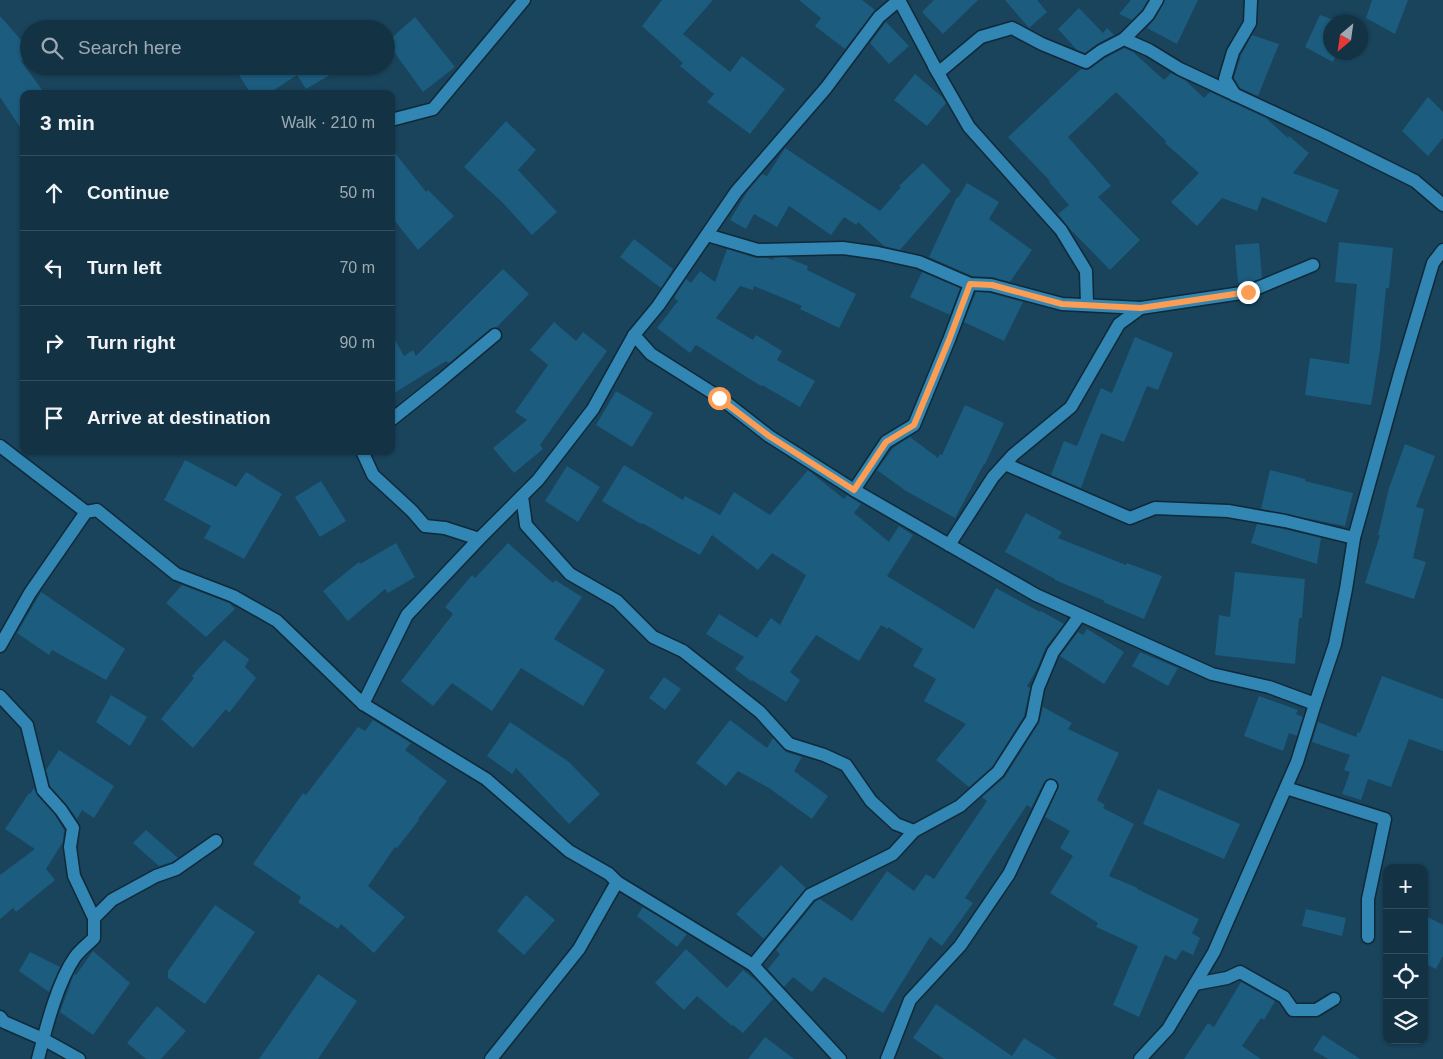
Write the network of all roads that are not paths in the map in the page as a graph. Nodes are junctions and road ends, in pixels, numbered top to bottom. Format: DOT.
graph roads {
  1 [pos="524,0"];
  2 [pos="899,0"];
  3 [pos="1157,0"];
  4 [pos="1251,0"];
  5 [pos="1124,39"];
  6 [pos="938,73"];
  7 [pos="1235,95"];
  8 [pos="395,119"];
  9 [pos="1443,205"];
  10 [pos="707,234"];
  11 [pos="1443,250"];
  12 [pos="1313,265"];
  13 [pos="970,284"];
  14 [pos="1087,305"];
  15 [pos="1141,308"];
  16 [pos="495,335"];
  17 [pos="634,335"];
  18 [pos="395,417"];
  19 [pos="0,446"];
  20 [pos="364,455"];
  21 [pos="1005,464"];
  22 [pos="854,490"];
  23 [pos="522,496"];
  24 [pos="86,512"];
  25 [pos="1354,538"];
  26 [pos="479,539"];
  27 [pos="949,545"];
  28 [pos="1080,614"];
  29 [pos="0,646"];
  30 [pos="0,696"];
  31 [pos="363,704"];
  32 [pos="1315,704"];
  33 [pos="1050,786"];
  34 [pos="1286,788"];
  35 [pos="914,830"];
  36 [pos="216,841"];
  37 [pos="618,882"];
  38 [pos="94,918"];
  39 [pos="1368,937"];
  40 [pos="753,965"];
  41 [pos="1195,984"];
  42 [pos="1334,999"];
  43 [pos="0,1017"];
  44 [pos="43,1039"];
  45 [pos="78,1058"];
  46 [pos="38,1059"];
  47 [pos="57,1059"];
  48 [pos="491,1059"];
  49 [pos="840,1059"];
  50 [pos="887,1059"];
  51 [pos="1140,1059"];
  1 -- 8 [label="street"];
  2 -- 6 [label="street"];
  2 -- 10 [label="street"];
  3 -- 5 [label="street"];
  4 -- 7 [label="street"];
  5 -- 6 [label="street"];
  5 -- 7 [label="street"];
  6 -- 14 [label="street"];
  7 -- 9 [label="street"];
  10 -- 13 [label="street"];
  10 -- 17 [label="street"];
  11 -- 25 [label="street"];
  12 -- 15 [label="street"];
  13 -- 14 [label="street"];
  13 -- 22 [label="street"];
  14 -- 15 [label="street"];
  15 -- 21 [label="street"];
  16 -- 18 [label="street"];
  17 -- 22 [label="street"];
  17 -- 23 [label="street"];
  19 -- 24 [label="street"];
  20 -- 26 [label="street"];
  21 -- 25 [label="street"];
  21 -- 27 [label="street"];
  22 -- 27 [label="street"];
  23 -- 26 [label="street"];
  23 -- 35 [label="street"];
  24 -- 29 [label="street"];
  24 -- 31 [label="street"];
  25 -- 32 [label="street"];
  26 -- 31 [label="street"];
  27 -- 28 [label="street"];
  28 -- 32 [label="street"];
  28 -- 35 [label="street"];
  30 -- 38 [label="street"];
  31 -- 37 [label="street"];
  32 -- 34 [label="street"];
  33 -- 50 [label="street"];
  34 -- 39 [label="street"];
  34 -- 41 [label="street"];
  35 -- 40 [label="street"];
  36 -- 38 [label="street"];
  37 -- 40 [label="street"];
  37 -- 48 [label="street"];
  38 -- 44 [label="street"];
  40 -- 49 [label="street"];
  41 -- 42 [label="street"];
  41 -- 51 [label="street"];
  43 -- 44 [label="street"];
  44 -- 45 [label="street"];
  44 -- 46 [label="street"];
  45 -- 47 [label="street"];
}
